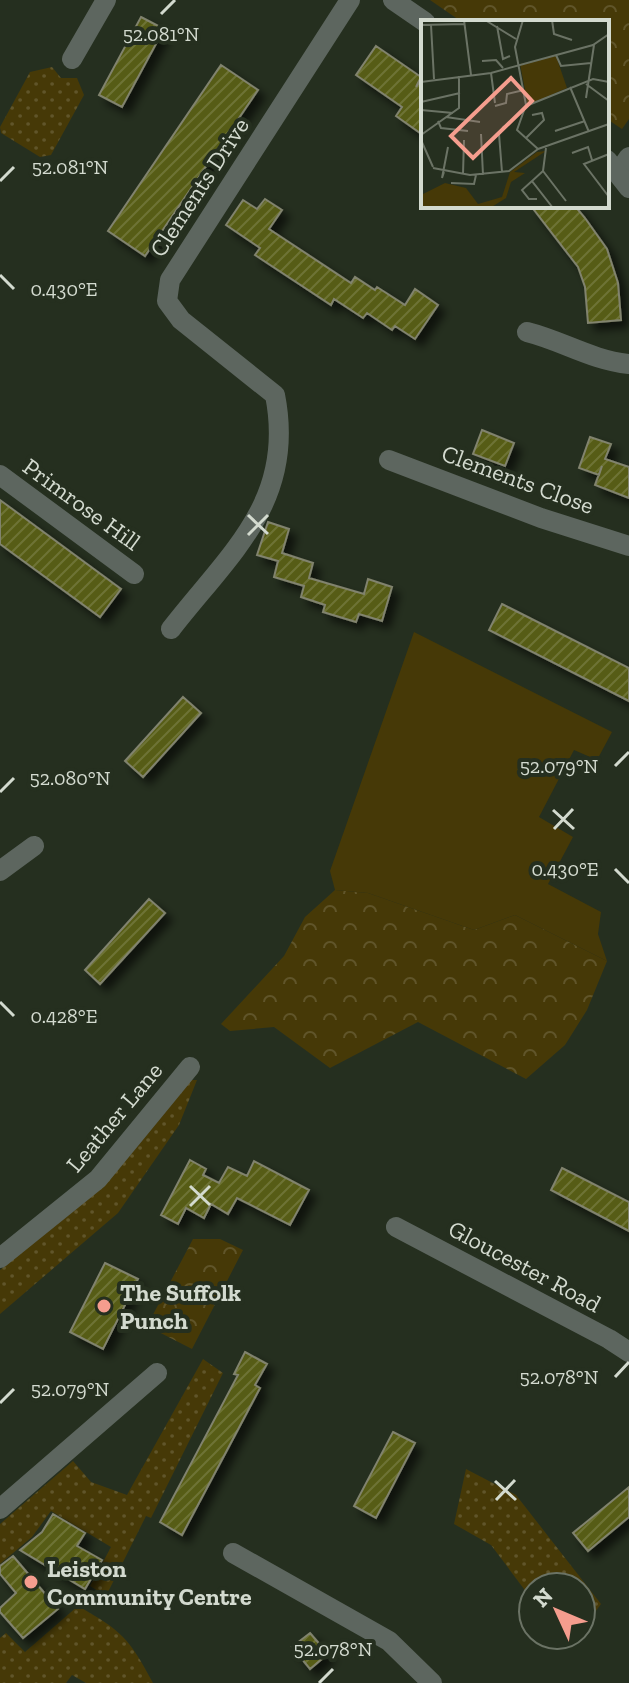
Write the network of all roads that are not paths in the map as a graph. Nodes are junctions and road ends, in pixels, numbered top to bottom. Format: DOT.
graph roads {
  1 [pos="106,0"];
  2 [pos="350,0"];
  3 [pos="393,0"];
  4 [pos="422,20"];
  5 [pos="72,59"];
  6 [pos="527,332"];
  7 [pos="629,364"];
  8 [pos="389,460"];
  9 [pos="0,475"];
  10 [pos="629,546"];
  11 [pos="134,574"];
  12 [pos="171,629"];
  13 [pos="34,846"];
  14 [pos="0,871"];
  15 [pos="190,1067"];
  16 [pos="396,1227"];
  17 [pos="0,1258"];
  18 [pos="629,1352"];
  19 [pos="157,1373"];
  20 [pos="0,1509"];
  21 [pos="233,1553"];
  22 [pos="432,1683"];
  1 -- 5 [label="street"];
  2 -- 12 [label="street, Clements Drive"];
  3 -- 4 [label="street"];
  6 -- 7 [label="street"];
  8 -- 10 [label="street, Clements Close"];
  9 -- 11 [label="street, Primrose Hill"];
  13 -- 14 [label="street"];
  15 -- 17 [label="street, Leather Lane"];
  16 -- 18 [label="street, Gloucester Road"];
  19 -- 20 [label="street"];
  21 -- 22 [label="street"];
}
